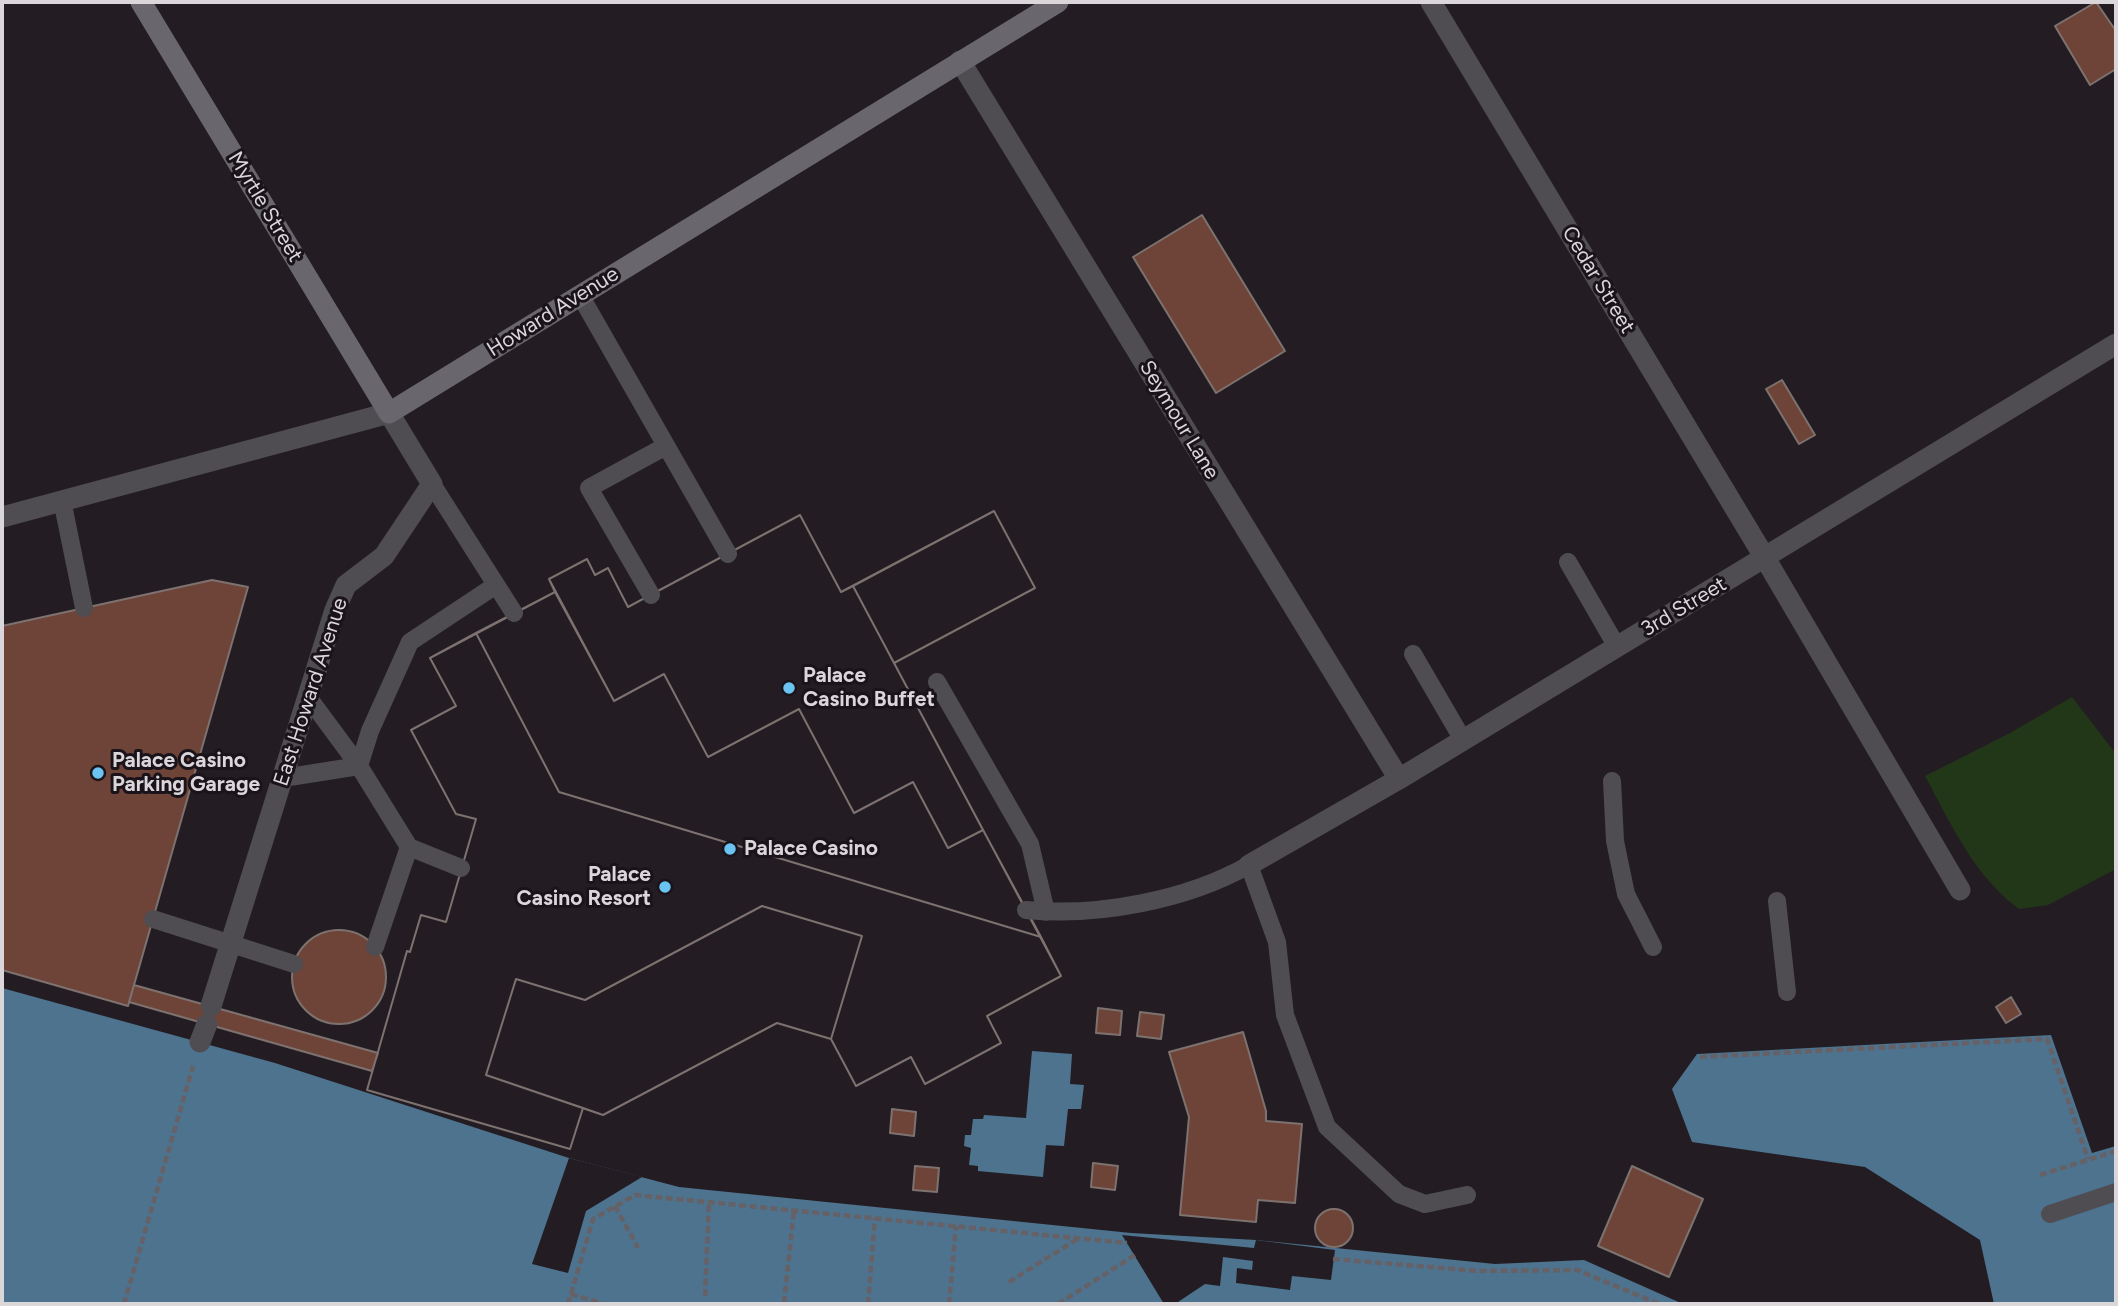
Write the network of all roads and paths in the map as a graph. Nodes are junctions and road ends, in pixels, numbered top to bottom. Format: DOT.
graph roads {
  1 [pos="141,2"];
  2 [pos="1058,2"];
  3 [pos="1431,2"];
  4 [pos="960,61"];
  5 [pos="580,295"];
  6 [pos="2116,344"];
  7 [pos="389,413"];
  8 [pos="666,446"];
  9 [pos="432,484"];
  10 [pos="62,500"];
  11 [pos="2,517"];
  12 [pos="728,554"];
  13 [pos="1765,558"];
  14 [pos="1568,562"];
  15 [pos="496,585"];
  16 [pos="651,595"];
  17 [pos="84,608"];
  18 [pos="514,613"];
  19 [pos="1617,647"];
  20 [pos="1413,654"];
  21 [pos="937,682"];
  22 [pos="309,697"];
  23 [pos="1463,740"];
  24 [pos="359,766"];
  25 [pos="283,778"];
  26 [pos="1399,779"];
  27 [pos="1612,780"];
  28 [pos="409,847"];
  29 [pos="1250,865"];
  30 [pos="461,868"];
  31 [pos="1960,890"];
  32 [pos="1777,901"];
  33 [pos="1026,910"];
  34 [pos="1046,912"];
  35 [pos="153,919"];
  36 [pos="230,946"];
  37 [pos="375,947"];
  38 [pos="1653,947"];
  39 [pos="294,964"];
  40 [pos="1787,992"];
  41 [pos="206,1024"];
  42 [pos="1700,1058"];
  43 [pos="2116,1151"];
  44 [pos="2088,1159"];
  45 [pos="2040,1175"];
  46 [pos="2116,1192"];
  47 [pos="1467,1195"];
  48 [pos="709,1202"];
  49 [pos="615,1206"];
  50 [pos="794,1210"];
  51 [pos="2050,1214"];
  52 [pos="875,1218"];
  53 [pos="956,1226"];
  54 [pos="1079,1238"];
  55 [pos="1127,1243"];
  56 [pos="638,1248"];
  57 [pos="1135,1255"];
  58 [pos="1333,1259"];
  59 [pos="1009,1282"];
  60 [pos="571,1294"];
  61 [pos="705,1296"];
  62 [pos="784,1303"];
  63 [pos="124,1304"];
  64 [pos="568,1304"];
  65 [pos="604,1304"];
  66 [pos="868,1304"];
  67 [pos="949,1304"];
  68 [pos="1058,1304"];
  69 [pos="1659,1304"];
  1 -- 7 [label="main road, Myrtle Street"];
  2 -- 4 [label="main road, Howard Avenue"];
  3 -- 13 [label="street, Cedar Street"];
  4 -- 5 [label="main road, Howard Avenue"];
  4 -- 26 [label="street, Seymour Lane"];
  5 -- 7 [label="main road, Howard Avenue"];
  5 -- 8 [label="lane"];
  6 -- 13 [label="street, 3rd Street"];
  7 -- 9 [label="street"];
  7 -- 10 [label="street, Howard Avenue"];
  8 -- 12 [label="lane"];
  8 -- 16 [label="lane"];
  9 -- 15 [label="lane"];
  9 -- 22 [label="street, East Howard Avenue"];
  10 -- 11 [label="street, Howard Avenue"];
  10 -- 17 [label="lane"];
  13 -- 19 [label="street, 3rd Street"];
  13 -- 31 [label="street, Cedar Street"];
  14 -- 19 [label="lane"];
  15 -- 18 [label="lane"];
  15 -- 24 [label="lane"];
  19 -- 23 [label="street, 3rd Street"];
  20 -- 23 [label="lane"];
  21 -- 34 [label="lane"];
  22 -- 24 [label="lane"];
  22 -- 25 [label="street, East Howard Avenue"];
  23 -- 26 [label="street, 3rd Street"];
  24 -- 25 [label="lane"];
  24 -- 28 [label="lane"];
  25 -- 36 [label="street, East Howard Avenue"];
  26 -- 29 [label="street, 3rd Street"];
  27 -- 38 [label="lane"];
  28 -- 30 [label="lane"];
  28 -- 37 [label="lane"];
  29 -- 34 [label="lane"];
  29 -- 47 [label="lane"];
  32 -- 40 [label="lane"];
  33 -- 34 [label="lane"];
  35 -- 36 [label="lane"];
  36 -- 39 [label="lane"];
  36 -- 41 [label="street, East Howard Avenue"];
  41 -- 63 [label="path"];
  42 -- 44 [label="path"];
  43 -- 44 [label="path"];
  44 -- 45 [label="path"];
  46 -- 51 [label="lane"];
  48 -- 49 [label="path"];
  48 -- 50 [label="path"];
  48 -- 61 [label="path"];
  49 -- 56 [label="path"];
  49 -- 60 [label="path"];
  50 -- 52 [label="path"];
  50 -- 62 [label="path"];
  52 -- 53 [label="path"];
  52 -- 66 [label="path"];
  53 -- 54 [label="path"];
  53 -- 67 [label="path"];
  54 -- 55 [label="path"];
  54 -- 59 [label="path"];
  57 -- 68 [label="path"];
  58 -- 69 [label="path"];
  60 -- 64 [label="path"];
  60 -- 65 [label="path"];
}
